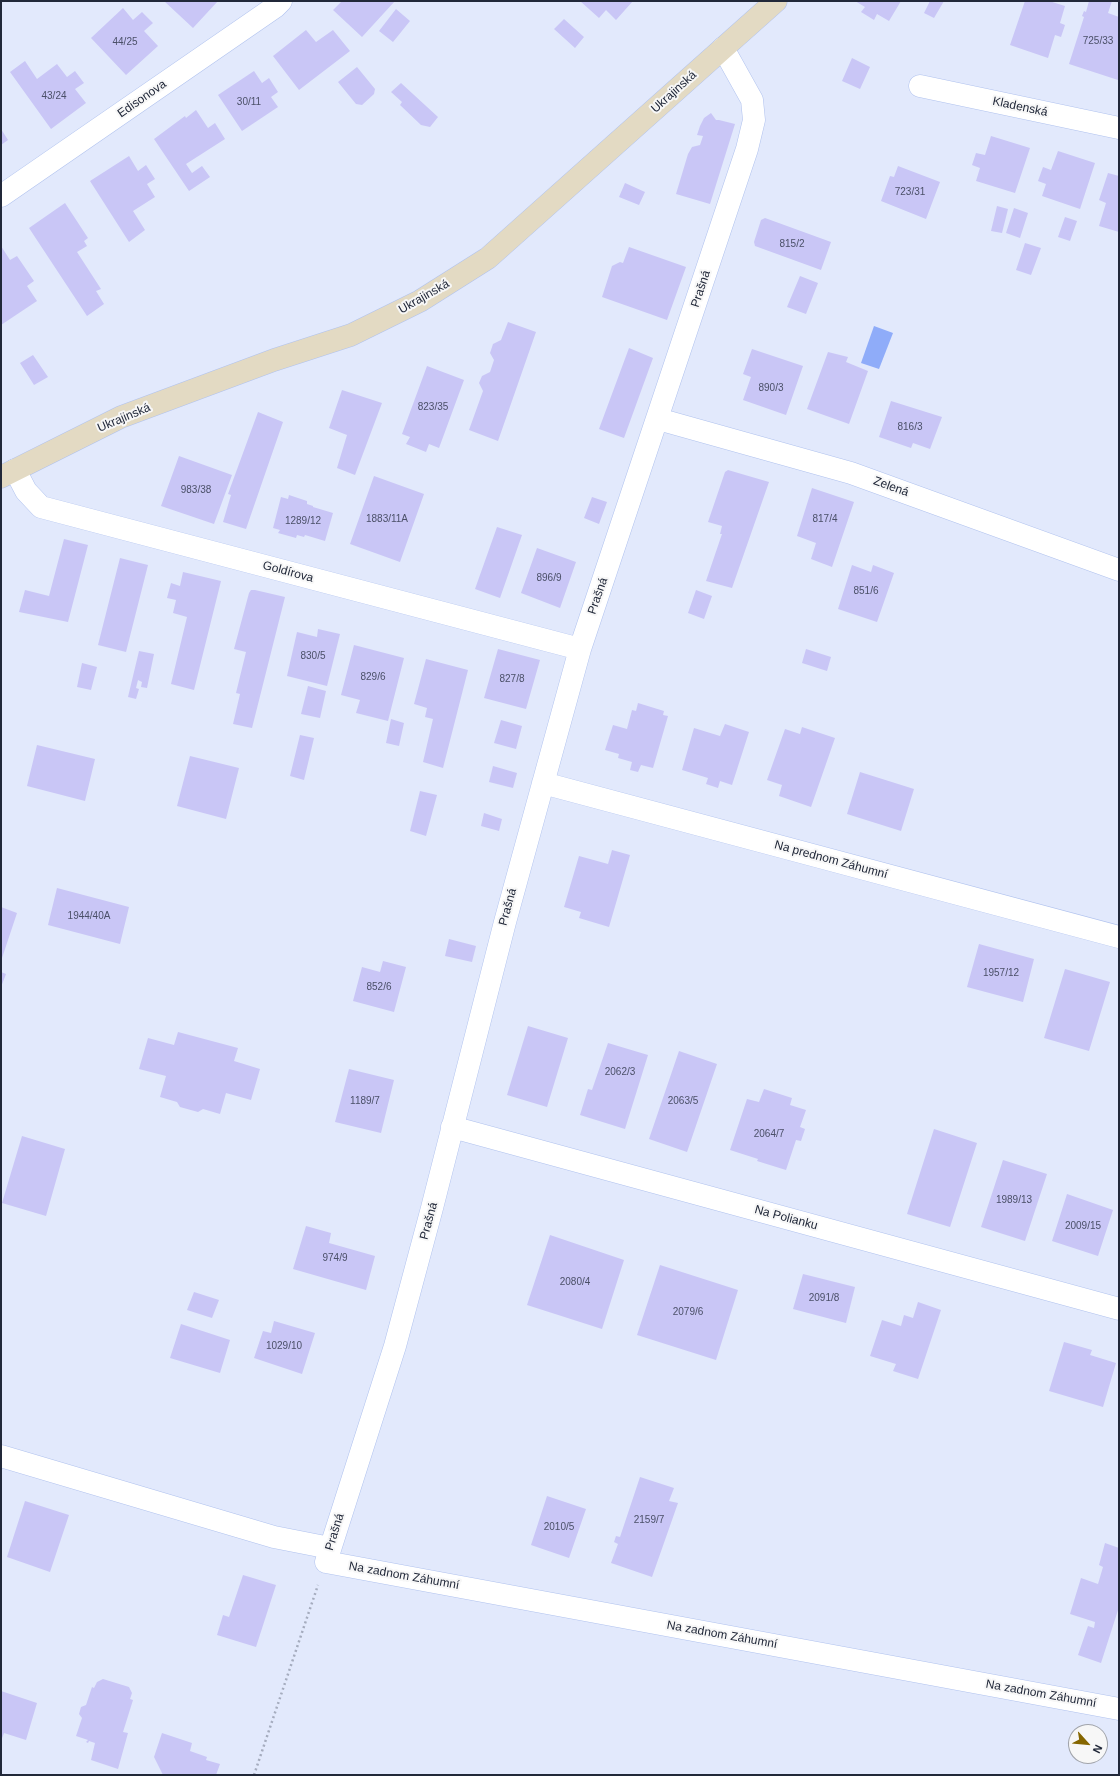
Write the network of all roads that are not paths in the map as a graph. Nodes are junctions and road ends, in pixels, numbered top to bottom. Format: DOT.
graph roads {
  1 [pos="281,1"];
  2 [pos="776,1"];
  3 [pos="723,48"];
  4 [pos="920,86"];
  5 [pos="1119,128"];
  6 [pos="1,196"];
  7 [pos="658,419"];
  8 [pos="8,473"];
  9 [pos="1119,570"];
  10 [pos="580,649"];
  11 [pos="543,783"];
  12 [pos="1119,937"];
  13 [pos="452,1127"];
  14 [pos="1119,1309"];
  15 [pos="1,1456"];
  16 [pos="328,1555"];
  17 [pos="1119,1709"];
  1 -- 6 [label="street, Edisonova"];
  2 -- 3 [label="main road, Ukrajinská"];
  3 -- 7 [label="street, Prašná"];
  3 -- 8 [label="main road, Ukrajinská"];
  4 -- 5 [label="street, Kladenská"];
  7 -- 9 [label="street, Zelená"];
  7 -- 10 [label="street, Prašná"];
  8 -- 10 [label="street, Goldírova"];
  10 -- 11 [label="street, Prašná"];
  11 -- 12 [label="street, Na prednom Záhumní"];
  11 -- 13 [label="street, Prašná"];
  13 -- 14 [label="street, Na Polianku"];
  13 -- 16 [label="street, Prašná"];
  15 -- 16 [label="street, Na zadnom Záhumní"];
  16 -- 17 [label="street, Na zadnom Záhumní"];
}
